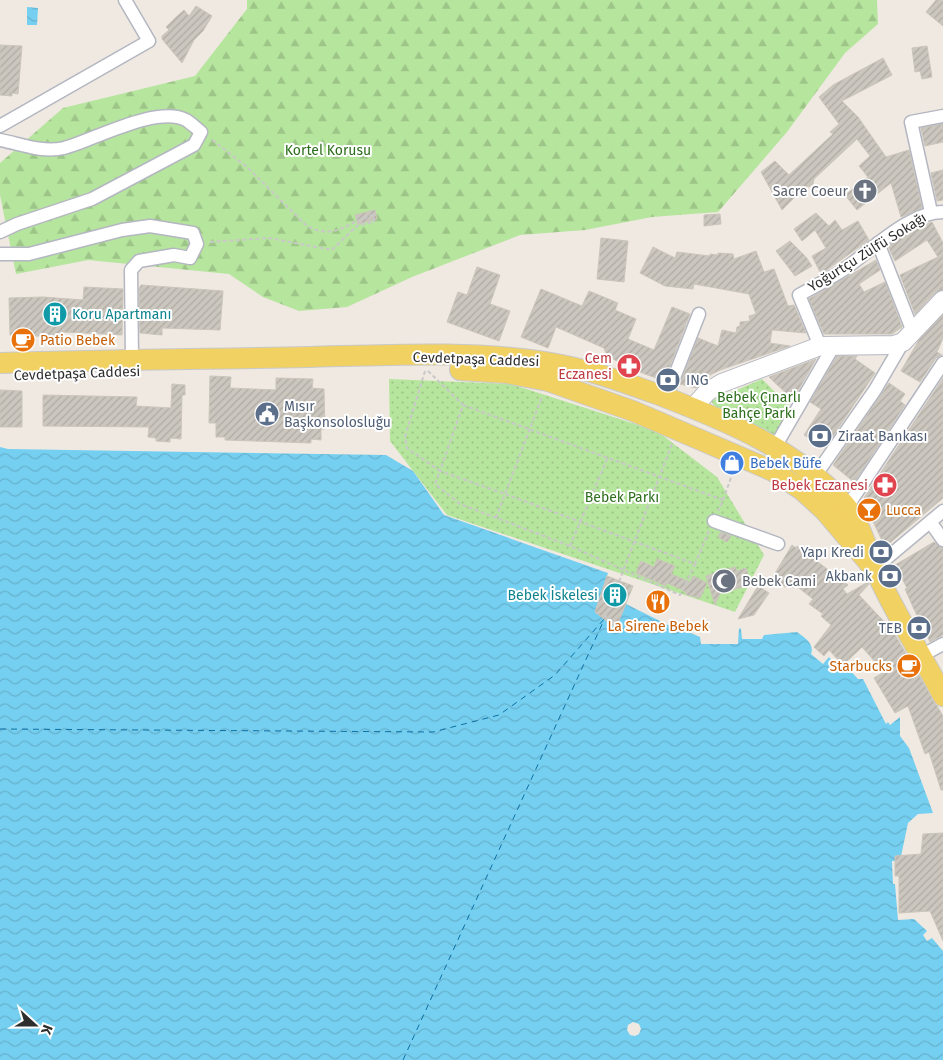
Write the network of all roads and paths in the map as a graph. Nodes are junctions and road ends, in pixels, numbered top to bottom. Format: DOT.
graph roads {
  1 [pos="125,0"];
  2 [pos="943,116"];
  3 [pos="0,126"];
  4 [pos="201,132"];
  5 [pos="0,140"];
  6 [pos="937,212"];
  7 [pos="0,232"];
  8 [pos="195,238"];
  9 [pos="878,243"];
  10 [pos="0,254"];
  11 [pos="943,300"];
  12 [pos="699,314"];
  13 [pos="908,337"];
  14 [pos="826,346"];
  15 [pos="132,360"];
  16 [pos="0,363"];
  17 [pos="943,363"];
  18 [pos="426,369"];
  19 [pos="0,376"];
  20 [pos="548,380"];
  21 [pos="640,388"];
  22 [pos="666,398"];
  23 [pos="463,406"];
  24 [pos="693,408"];
  25 [pos="632,411"];
  26 [pos="530,428"];
  27 [pos="680,431"];
  28 [pos="771,444"];
  29 [pos="608,457"];
  30 [pos="747,460"];
  31 [pos="440,472"];
  32 [pos="661,477"];
  33 [pos="808,483"];
  34 [pos="505,494"];
  35 [pos="723,500"];
  36 [pos="847,507"];
  37 [pos="943,511"];
  38 [pos="496,518"];
  39 [pos="580,522"];
  40 [pos="714,522"];
  41 [pos="931,523"];
  42 [pos="943,540"];
  43 [pos="633,542"];
  44 [pos="778,544"];
  45 [pos="570,546"];
  46 [pos="695,564"];
  47 [pos="875,568"];
  48 [pos="623,569"];
  49 [pos="605,618"];
  50 [pos="943,644"];
  51 [pos="922,656"];
  52 [pos="943,696"];
  1 -- 3 [label="street"];
  2 -- 6 [label="street"];
  4 -- 5 [label="street"];
  4 -- 7 [label="street"];
  4 -- 8 [label="path"];
  6 -- 9 [label="street, Yoğurtçu Zülfü Sokağı"];
  8 -- 10 [label="street"];
  8 -- 15 [label="street"];
  9 -- 13 [label="street"];
  9 -- 14 [label="street, Yoğurtçu Zülfü Sokağı"];
  11 -- 13 [label="street"];
  12 -- 22 [label="street"];
  13 -- 14 [label="street"];
  13 -- 33 [label="street"];
  14 -- 24 [label="street"];
  14 -- 28 [label="street"];
  15 -- 16 [label="main road, Cevdetpaşa Caddesi"];
  15 -- 21 [label="main road, Cevdetpaşa Caddesi"];
  17 -- 36 [label="street"];
  18 -- 19 [label="main road, Cevdetpaşa Caddesi"];
  18 -- 20 [label="main road, Cevdetpaşa Caddesi"];
  18 -- 23 [label="path"];
  18 -- 31 [label="path"];
  20 -- 25 [label="main road, Cevdetpaşa Caddesi"];
  20 -- 26 [label="path"];
  21 -- 22 [label="main road, Cevdetpaşa Caddesi"];
  21 -- 25 [label="main road"];
  22 -- 24 [label="main road, Cevdetpaşa Caddesi"];
  23 -- 26 [label="path"];
  23 -- 31 [label="path"];
  24 -- 27 [label="main road"];
  24 -- 28 [label="main road, Cevdetpaşa Caddesi"];
  25 -- 27 [label="main road, Cevdetpaşa Caddesi"];
  26 -- 29 [label="path"];
  26 -- 34 [label="path"];
  27 -- 30 [label="main road, Cevdetpaşa Caddesi"];
  27 -- 32 [label="path"];
  28 -- 30 [label="main road"];
  28 -- 33 [label="main road, Cevdetpaşa Caddesi"];
  29 -- 32 [label="path"];
  29 -- 39 [label="path"];
  30 -- 33 [label="main road, Cevdetpaşa Caddesi"];
  30 -- 35 [label="path"];
  31 -- 34 [label="path"];
  31 -- 38 [label="path"];
  32 -- 35 [label="path"];
  32 -- 43 [label="path"];
  33 -- 36 [label="main road, Cevdetpaşa Caddesi"];
  33 -- 47 [label="main road, Cevdetpaşa Caddesi"];
  34 -- 38 [label="path"];
  34 -- 39 [label="path"];
  35 -- 40 [label="path"];
  36 -- 47 [label="main road, Cevdetpaşa Caddesi"];
  37 -- 41 [label="street"];
  38 -- 45 [label="path"];
  39 -- 43 [label="path"];
  39 -- 45 [label="path"];
  40 -- 44 [label="street"];
  40 -- 46 [label="path"];
  41 -- 42 [label="street"];
  41 -- 47 [label="street"];
  43 -- 46 [label="path"];
  43 -- 48 [label="path"];
  45 -- 48 [label="path"];
  46 -- 48 [label="path"];
  47 -- 51 [label="main road, Cevdetpaşa Caddesi"];
  48 -- 49 [label="path"];
  50 -- 51 [label="street"];
  51 -- 52 [label="main road, Cevdetpaşa Caddesi"];
}
